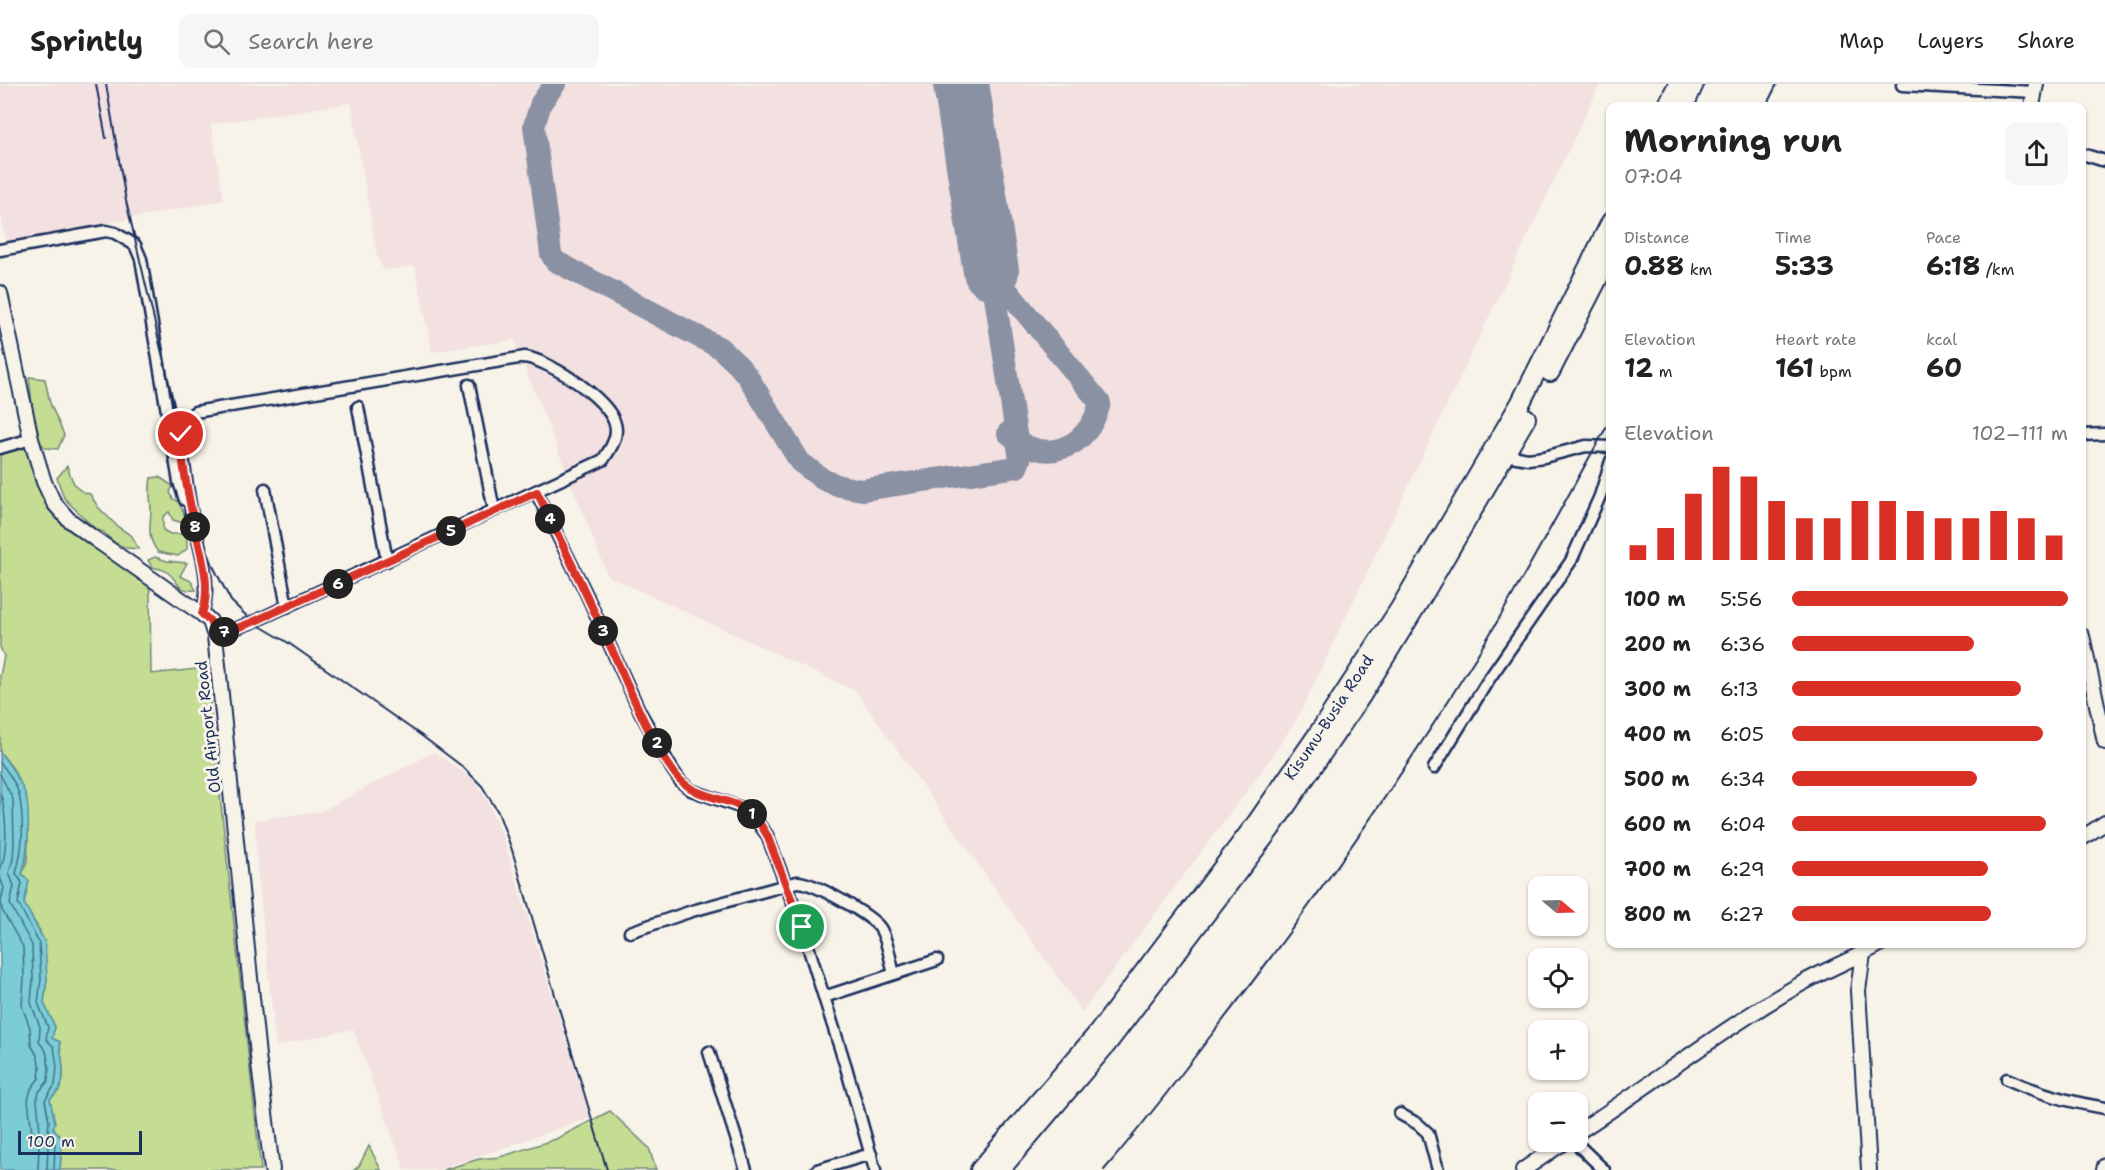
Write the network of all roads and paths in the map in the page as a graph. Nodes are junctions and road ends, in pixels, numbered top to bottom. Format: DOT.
graph roads {
  1 [pos="1678,84"];
  2 [pos="1694,84"];
  3 [pos="1902,85"];
  4 [pos="2034,94"];
  5 [pos="1669,102"];
  6 [pos="1686,102"];
  7 [pos="2086,155"];
  8 [pos="2105,161"];
  9 [pos="1606,232"];
  10 [pos="0,250"];
  11 [pos="1606,264"];
  12 [pos="0,293"];
  13 [pos="468,385"];
  14 [pos="358,407"];
  15 [pos="2105,434"];
  16 [pos="2086,435"];
  17 [pos="31,439"];
  18 [pos="1606,447"];
  19 [pos="0,448"];
  20 [pos="1506,454"];
  21 [pos="1606,477"];
  22 [pos="265,489"];
  23 [pos="537,492"];
  24 [pos="494,510"];
  25 [pos="192,513"];
  26 [pos="387,561"];
  27 [pos="287,607"];
  28 [pos="202,614"];
  29 [pos="215,636"];
  30 [pos="2086,654"];
  31 [pos="2105,742"];
  32 [pos="1434,768"];
  33 [pos="2105,823"];
  34 [pos="2086,835"];
  35 [pos="786,886"];
  36 [pos="630,932"];
  37 [pos="1872,948"];
  38 [pos="1863,953"];
  39 [pos="937,960"];
  40 [pos="894,974"];
  41 [pos="824,997"];
  42 [pos="709,1052"];
  43 [pos="2007,1079"];
  44 [pos="2105,1108"];
  45 [pos="1400,1114"];
  46 [pos="1588,1126"];
  47 [pos="1549,1152"];
  48 [pos="1585,1152"];
  49 [pos="871,1154"];
  50 [pos="272,1170"];
  51 [pos="746,1170"];
  52 [pos="817,1170"];
  53 [pos="875,1170"];
  54 [pos="980,1170"];
  55 [pos="1000,1170"];
  56 [pos="1438,1170"];
  57 [pos="1523,1170"];
  58 [pos="1604,1170"];
  59 [pos="1869,1170"];
  1 -- 5 [label="highway"];
  2 -- 6 [label="highway"];
  3 -- 4 [label="street"];
  7 -- 8 [label="street"];
  9 -- 54 [label="highway, Kisumu-Busia Road"];
  10 -- 25 [label="street"];
  11 -- 20 [label="highway, Kisumu-Busia Road"];
  12 -- 17 [label="main road, Old Airport Road"];
  13 -- 24 [label="street"];
  14 -- 26 [label="street"];
  15 -- 16 [label="street"];
  17 -- 19 [label="street"];
  17 -- 28 [label="main road, Old Airport Road"];
  18 -- 20 [label="street"];
  20 -- 55 [label="highway, Kisumu-Busia Road"];
  21 -- 32 [label="street"];
  22 -- 27 [label="street"];
  23 -- 24 [label="street"];
  23 -- 25 [label="street"];
  23 -- 35 [label="street"];
  24 -- 26 [label="street"];
  25 -- 28 [label="street"];
  26 -- 27 [label="street"];
  27 -- 29 [label="street"];
  28 -- 29 [label="main road, Old Airport Road"];
  29 -- 50 [label="main road, Old Airport Road"];
  30 -- 31 [label="main road"];
  33 -- 34 [label="main road"];
  35 -- 36 [label="street"];
  35 -- 40 [label="street"];
  35 -- 41 [label="street"];
  37 -- 38 [label="main road"];
  38 -- 46 [label="main road"];
  38 -- 59 [label="main road"];
  39 -- 40 [label="street"];
  40 -- 41 [label="street"];
  41 -- 49 [label="street"];
  42 -- 51 [label="street"];
  43 -- 44 [label="street"];
  45 -- 56 [label="street"];
  47 -- 57 [label="main road"];
  48 -- 58 [label="street"];
  49 -- 52 [label="street"];
  49 -- 53 [label="street"];
}
